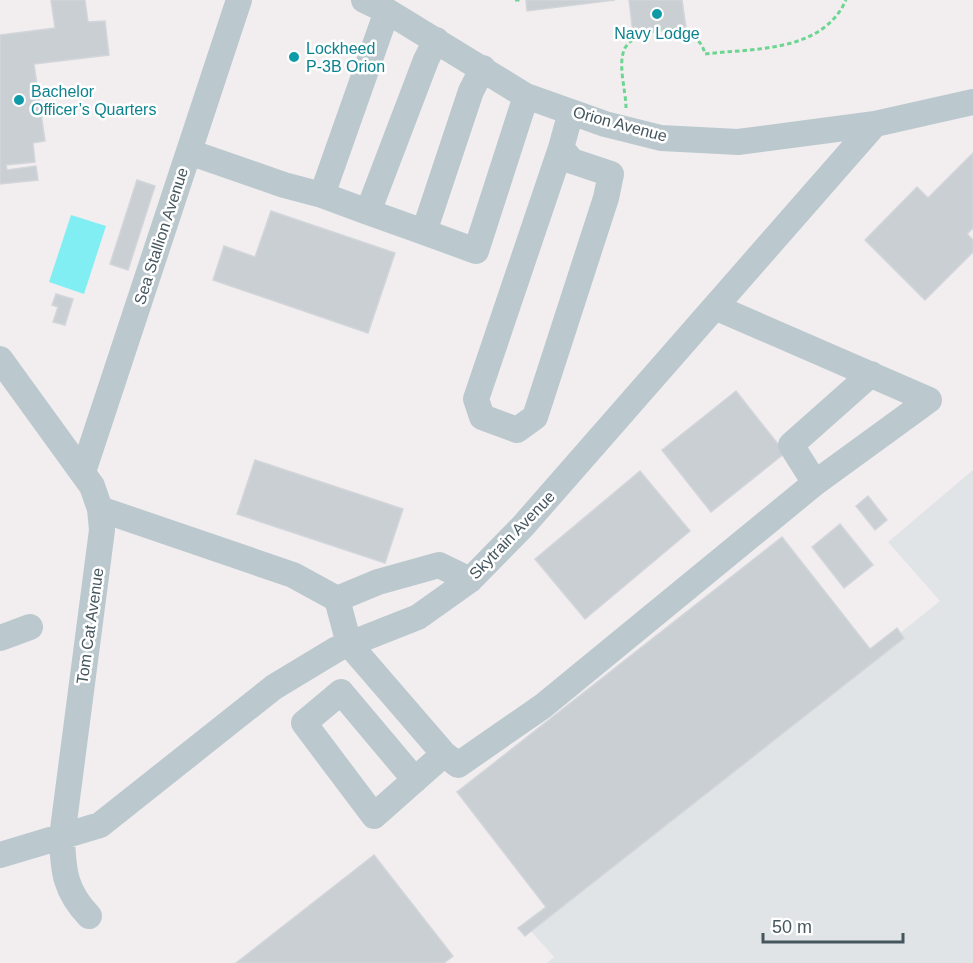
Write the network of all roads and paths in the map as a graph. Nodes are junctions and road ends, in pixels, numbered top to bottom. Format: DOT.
graph roads {
  1 [pos="239,0"];
  2 [pos="364,0"];
  3 [pos="515,0"];
  4 [pos="520,0"];
  5 [pos="846,0"];
  6 [pos="387,10"];
  7 [pos="436,40"];
  8 [pos="483,68"];
  9 [pos="526,96"];
  10 [pos="973,102"];
  11 [pos="571,112"];
  12 [pos="875,124"];
  13 [pos="624,129"];
  14 [pos="561,148"];
  15 [pos="189,152"];
  16 [pos="322,195"];
  17 [pos="368,212"];
  18 [pos="424,232"];
  19 [pos="715,307"];
  20 [pos="0,359"];
  21 [pos="871,374"];
  22 [pos="83,472"];
  23 [pos="815,483"];
  24 [pos="100,509"];
  25 [pos="470,580"];
  26 [pos="337,599"];
  27 [pos="30,627"];
  28 [pos="0,638"];
  29 [pos="349,644"];
  30 [pos="444,754"];
  31 [pos="415,780"];
  32 [pos="62,837"];
  33 [pos="0,855"];
  34 [pos="89,916"];
  1 -- 15 [label="street, Sea Stallion Avenue"];
  2 -- 6 [label="street, Orion Avenue"];
  3 -- 4 [label="path"];
  5 -- 13 [label="path"];
  6 -- 7 [label="street, Orion Avenue"];
  6 -- 16 [label="street"];
  7 -- 8 [label="street, Orion Avenue"];
  7 -- 17 [label="street"];
  8 -- 9 [label="street, Orion Avenue"];
  8 -- 18 [label="street"];
  9 -- 11 [label="street, Orion Avenue"];
  9 -- 18 [label="street"];
  10 -- 12 [label="street, Orion Avenue"];
  11 -- 13 [label="street, Orion Avenue"];
  11 -- 14 [label="street"];
  12 -- 13 [label="street, Orion Avenue"];
  12 -- 19 [label="street, Skytrain Avenue"];
  14 -- 14 [label="street"];
  15 -- 16 [label="street"];
  15 -- 22 [label="street, Sea Stallion Avenue"];
  16 -- 17 [label="street"];
  17 -- 18 [label="street"];
  19 -- 21 [label="street"];
  19 -- 25 [label="street, Skytrain Avenue"];
  20 -- 22 [label="street, Tom Cat Avenue"];
  21 -- 23 [label="street"];
  21 -- 23 [label="street"];
  22 -- 24 [label="street, Tom Cat Avenue"];
  23 -- 30 [label="street"];
  24 -- 26 [label="street"];
  24 -- 32 [label="street, Tom Cat Avenue"];
  25 -- 26 [label="street"];
  25 -- 29 [label="street, Skytrain Avenue"];
  26 -- 29 [label="street"];
  27 -- 28 [label="street"];
  29 -- 30 [label="street"];
  29 -- 32 [label="street, Skytrain Avenue"];
  30 -- 31 [label="street"];
  31 -- 31 [label="street"];
  32 -- 33 [label="street, Skytrain Avenue"];
  32 -- 34 [label="street, Tom Cat Avenue"];
}
